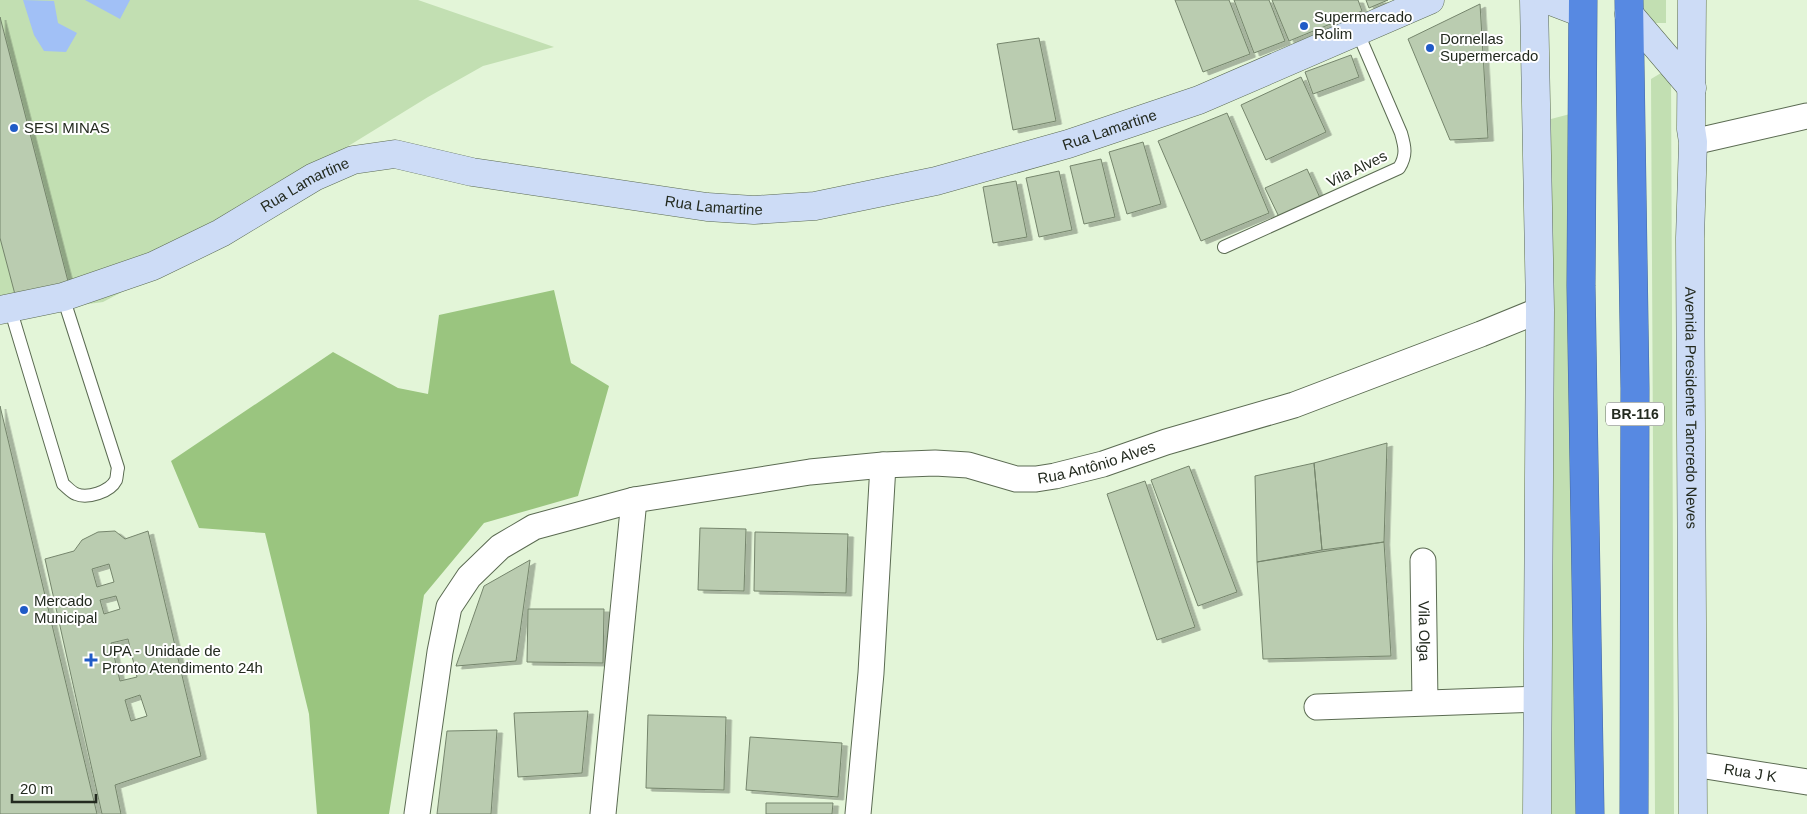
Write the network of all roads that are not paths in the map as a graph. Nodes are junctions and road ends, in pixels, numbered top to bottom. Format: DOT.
graph roads {
  1 [pos="1430,0"];
  2 [pos="1534,0"];
  3 [pos="1548,0"];
  4 [pos="1692,0"];
  5 [pos="1583,7"];
  6 [pos="1629,7"];
  7 [pos="1358,33"];
  8 [pos="1692,88"];
  9 [pos="1807,116"];
  10 [pos="1693,142"];
  11 [pos="1224,247"];
  12 [pos="63,297"];
  13 [pos="5,309"];
  14 [pos="1540,310"];
  15 [pos="883,465"];
  16 [pos="634,500"];
  17 [pos="1423,561"];
  18 [pos="1538,699"];
  19 [pos="1425,702"];
  20 [pos="1316,707"];
  21 [pos="1693,764"];
  22 [pos="1807,782"];
  23 [pos="417,814"];
  24 [pos="604,814"];
  25 [pos="858,814"];
  26 [pos="1537,814"];
  27 [pos="1590,814"];
  28 [pos="1634,814"];
  29 [pos="1693,814"];
  1 -- 7 [label="main road, Rua Lamartine"];
  2 -- 14 [label="main road"];
  3 -- 5 [label="main road"];
  4 -- 8 [label="main road, Avenida Presidente Tancredo Neves"];
  5 -- 27 [label="highway, BR-116"];
  6 -- 8 [label="main road"];
  6 -- 28 [label="highway, BR-116"];
  7 -- 11 [label="lane, Vila Alves"];
  7 -- 12 [label="main road, Rua Lamartine"];
  8 -- 10 [label="main road, Avenida Presidente Tancredo Neves"];
  9 -- 10 [label="street"];
  10 -- 21 [label="main road, Avenida Presidente Tancredo Neves"];
  12 -- 13 [label="main road, Rua Lamartine"];
  12 -- 13 [label="lane"];
  14 -- 15 [label="street, Rua Antônio Alves"];
  14 -- 18 [label="main road"];
  15 -- 16 [label="street, Rua Antônio Alves"];
  15 -- 25 [label="street"];
  16 -- 23 [label="street, Rua Antônio Alves"];
  16 -- 24 [label="street"];
  17 -- 19 [label="street, Vila Olga"];
  18 -- 19 [label="street"];
  18 -- 26 [label="main road"];
  19 -- 20 [label="street"];
  21 -- 22 [label="street, Rua J K"];
  21 -- 29 [label="main road, Avenida Presidente Tancredo Neves"];
}
